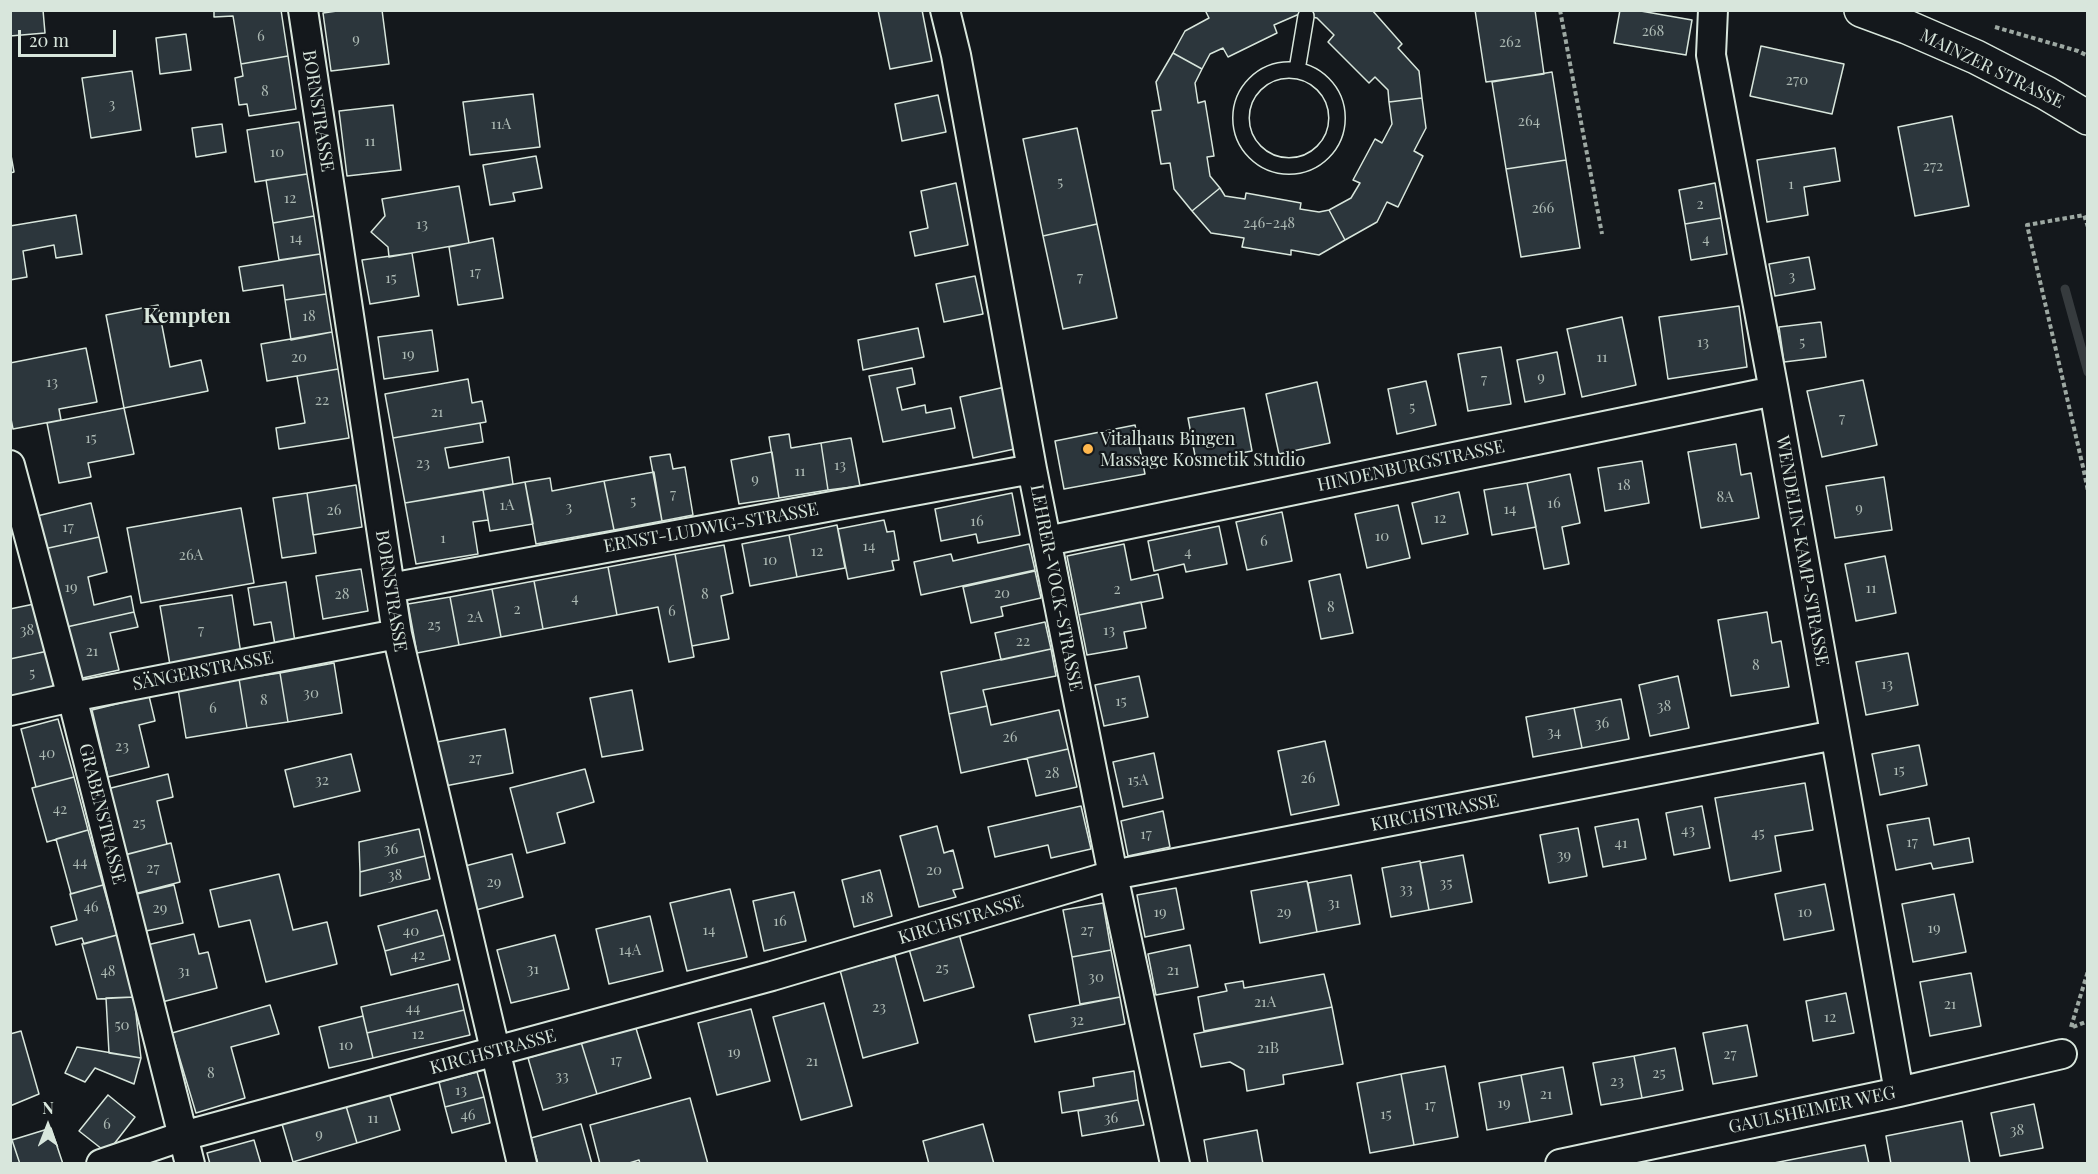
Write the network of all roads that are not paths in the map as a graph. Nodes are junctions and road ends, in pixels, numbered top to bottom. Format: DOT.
graph roads {
  1 [pos="303,10"];
  2 [pos="945,10"];
  3 [pos="1713,10"];
  4 [pos="1861,10"];
  5 [pos="1306,16"];
  6 [pos="1297,70"];
  7 [pos="2088,118"];
  8 [pos="1774,391"];
  9 [pos="10,465"];
  10 [pos="1032,469"];
  11 [pos="1047,541"];
  12 [pos="390,588"];
  13 [pos="397,634"];
  14 [pos="72,697"];
  15 [pos="10,711"];
  16 [pos="1835,735"];
  17 [pos="1113,875"];
  18 [pos="2066,1041"];
  19 [pos="494,1052"];
  20 [pos="1899,1092"];
  21 [pos="183,1136"];
  22 [pos="101,1164"];
  23 [pos="190,1164"];
  24 [pos="522,1164"];
  25 [pos="1175,1164"];
  26 [pos="1560,1164"];
  1 -- 12 [label="street, BORNSTRASSE"];
  2 -- 10 [label="street, LEHRER-VOCK-STRASSE"];
  3 -- 8 [label="street, WENDELIN-KAMP-STRASSE"];
  4 -- 7 [label="main road, MAINZER STRASSE"];
  5 -- 6 [label="lane"];
  6 -- 6 [label="lane"];
  8 -- 11 [label="street, HINDENBURGSTRASSE"];
  8 -- 16 [label="street, WENDELIN-KAMP-STRASSE"];
  9 -- 14 [label="street, GRABENSTRASSE"];
  10 -- 11 [label="street, LEHRER-VOCK-STRASSE"];
  10 -- 12 [label="street, ERNST-LUDWIG-STRASSE"];
  11 -- 17 [label="street, LEHRER-VOCK-STRASSE"];
  12 -- 13 [label="street, BORNSTRASSE"];
  13 -- 14 [label="street, SÄNGERSTRASSE"];
  13 -- 19 [label="street, BORNSTRASSE"];
  14 -- 15 [label="street, SÄNGERSTRASSE"];
  14 -- 21 [label="street, GRABENSTRASSE"];
  16 -- 17 [label="street, KIRCHSTRASSE"];
  16 -- 20 [label="street, WENDELIN-KAMP-STRASSE"];
  17 -- 19 [label="street, KIRCHSTRASSE"];
  17 -- 25 [label="street, LEHRER-VOCK-STRASSE"];
  18 -- 20 [label="street, GAULSHEIMER WEG"];
  19 -- 21 [label="street, KIRCHSTRASSE"];
  19 -- 24 [label="street, BORNSTRASSE"];
  20 -- 26 [label="street, GAULSHEIMER WEG"];
  21 -- 22 [label="street, KIRCHSTRASSE"];
  21 -- 23 [label="street, GRABENSTRASSE"];
}
